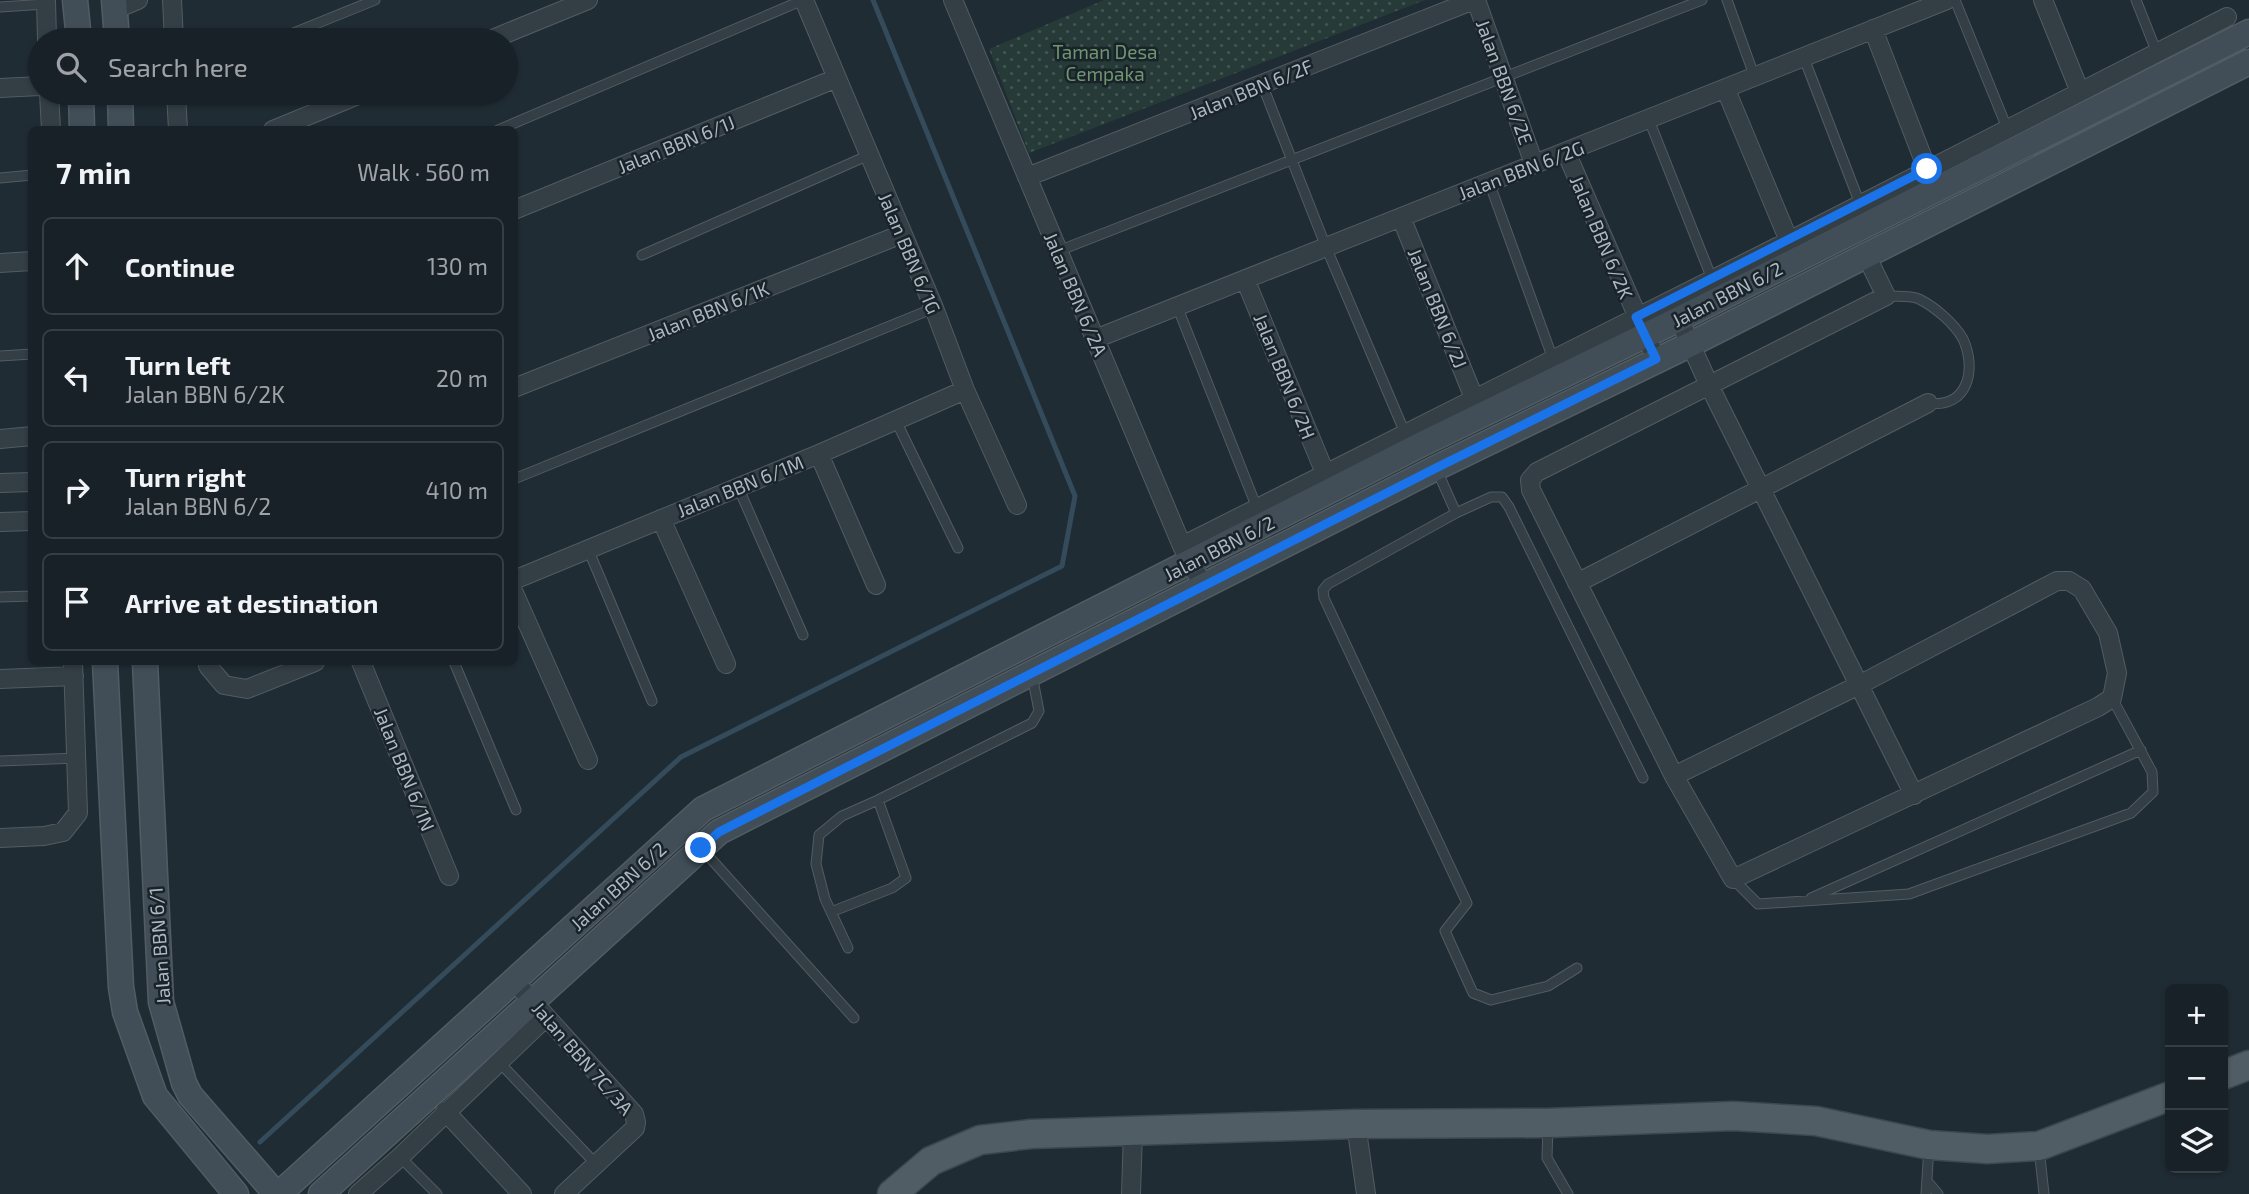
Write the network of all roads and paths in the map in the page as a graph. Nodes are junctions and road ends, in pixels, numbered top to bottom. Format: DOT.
graph roads {
  1 [pos="75,0"];
  2 [pos="172,0"];
  3 [pos="375,0"];
  4 [pos="588,0"];
  5 [pos="804,0"];
  6 [pos="953,0"];
  7 [pos="1475,0"];
  8 [pos="1702,0"];
  9 [pos="1727,0"];
  10 [pos="1947,0"];
  11 [pos="1955,0"];
  12 [pos="2043,0"];
  13 [pos="2136,0"];
  14 [pos="2220,0"];
  15 [pos="46,2"];
  16 [pos="122,3"];
  17 [pos="0,7"];
  18 [pos="47,28"];
  19 [pos="78,28"];
  20 [pos="119,28"];
  21 [pos="173,28"];
  22 [pos="306,28"];
  23 [pos="518,29"];
  24 [pos="1873,29"];
  25 [pos="2238,29"];
  26 [pos="2157,53"];
  27 [pos="1804,58"];
  28 [pos="2249,62"];
  29 [pos="1503,77"];
  30 [pos="837,78"];
  31 [pos="1755,78"];
  32 [pos="1262,84"];
  33 [pos="28,87"];
  34 [pos="0,88"];
  35 [pos="1726,90"];
  36 [pos="2080,92"];
  37 [pos="50,105"];
  38 [pos="81,105"];
  39 [pos="120,105"];
  40 [pos="177,105"];
  41 [pos="334,105"];
  42 [pos="1649,120"];
  43 [pos="51,126"];
  44 [pos="82,126"];
  45 [pos="121,126"];
  46 [pos="178,126"];
  47 [pos="283,126"];
  48 [pos="507,126"];
  49 [pos="2007,128"];
  50 [pos="1566,152"];
  51 [pos="869,155"];
  52 [pos="1292,160"];
  53 [pos="1534,164"];
  54 [pos="1927,169"];
  55 [pos="28,175"];
  56 [pos="1027,177"];
  57 [pos="0,178"];
  58 [pos="1489,182"];
  59 [pos="1860,204"];
  60 [pos="518,209"];
  61 [pos="1401,217"];
  62 [pos="902,234"];
  63 [pos="1789,242"];
  64 [pos="1326,247"];
  65 [pos="1058,251"];
  66 [pos="642,255"];
  67 [pos="1866,255"];
  68 [pos="28,261"];
  69 [pos="0,263"];
  70 [pos="1245,279"];
  71 [pos="1712,279"];
  72 [pos="1886,296"];
  73 [pos="1177,306"];
  74 [pos="934,308"];
  75 [pos="1679,319"];
  76 [pos="1640,326"];
  77 [pos="1095,339"];
  78 [pos="1691,344"];
  79 [pos="28,354"];
  80 [pos="0,356"];
  81 [pos="1553,359"];
  82 [pos="1656,359"];
  83 [pos="1709,385"];
  84 [pos="518,386"];
  85 [pos="965,390"];
  86 [pos="1474,398"];
  87 [pos="1928,403"];
  88 [pos="896,421"];
  89 [pos="1405,433"];
  90 [pos="28,436"];
  91 [pos="0,439"];
  92 [pos="819,454"];
  93 [pos="1436,468"];
  94 [pos="1325,473"];
  95 [pos="518,477"];
  96 [pos="28,482"];
  97 [pos="0,483"];
  98 [pos="738,486"];
  99 [pos="1760,488"];
  100 [pos="1017,505"];
  101 [pos="1257,508"];
  102 [pos="1456,513"];
  103 [pos="661,519"];
  104 [pos="28,521"];
  105 [pos="0,522"];
  106 [pos="958,548"];
  107 [pos="588,549"];
  108 [pos="1187,554"];
  109 [pos="518,578"];
  110 [pos="1577,583"];
  111 [pos="876,585"];
  112 [pos="1203,587"];
  113 [pos="28,596"];
  114 [pos="0,597"];
  115 [pos="518,602"];
  116 [pos="803,635"];
  117 [pos="726,664"];
  118 [pos="105,665"];
  119 [pos="145,665"];
  120 [pos="208,665"];
  121 [pos="307,665"];
  122 [pos="362,665"];
  123 [pos="455,665"];
  124 [pos="74,669"];
  125 [pos="1032,674"];
  126 [pos="0,679"];
  127 [pos="1859,685"];
  128 [pos="2112,698"];
  129 [pos="652,701"];
  130 [pos="2141,750"];
  131 [pos="78,758"];
  132 [pos="588,760"];
  133 [pos="0,761"];
  134 [pos="1674,776"];
  135 [pos="1643,778"];
  136 [pos="1914,795"];
  137 [pos="878,800"];
  138 [pos="516,810"];
  139 [pos="0,838"];
  140 [pos="701,848"];
  141 [pos="449,876"];
  142 [pos="1733,879"];
  143 [pos="1804,901"];
  144 [pos="831,912"];
  145 [pos="848,948"];
  146 [pos="1577,968"];
  147 [pos="514,981"];
  148 [pos="539,1009"];
  149 [pos="854,1018"];
  150 [pos="499,1062"];
  151 [pos="2165,1098"];
  152 [pos="445,1111"];
  153 [pos="1548,1123"];
  154 [pos="1356,1124"];
  155 [pos="1133,1131"];
  156 [pos="1930,1145"];
  157 [pos="2039,1146"];
  158 [pos="400,1157"];
  159 [pos="596,1164"];
  160 [pos="1927,1181"];
  161 [pos="2044,1191"];
  162 [pos="236,1194"];
  163 [pos="277,1194"];
  164 [pos="321,1194"];
  165 [pos="358,1194"];
  166 [pos="437,1194"];
  167 [pos="522,1194"];
  168 [pos="564,1194"];
  169 [pos="892,1194"];
  170 [pos="1131,1194"];
  171 [pos="1366,1194"];
  172 [pos="1568,1194"];
  173 [pos="1926,1194"];
  174 [pos="1938,1194"];
  175 [pos="2034,1194"];
  1 -- 19 [label="street"];
  2 -- 21 [label="street"];
  3 -- 22 [label="lane"];
  4 -- 23 [label="street"];
  5 -- 30 [label="street, Jalan BBN 6/1G"];
  5 -- 48 [label="lane"];
  6 -- 56 [label="street, Jalan BBN 6/2A"];
  7 -- 29 [label="street, Jalan BBN 6/2E"];
  7 -- 32 [label="street, Jalan BBN 6/2F"];
  8 -- 29 [label="lane"];
  9 -- 31 [label="lane"];
  10 -- 24 [label="street, Jalan BBN 6/2G"];
  11 -- 49 [label="lane"];
  12 -- 36 [label="street"];
  13 -- 26 [label="lane"];
  14 -- 25 [label="street"];
  15 -- 17 [label="lane"];
  15 -- 18 [label="street"];
  16 -- 20 [label="street"];
  24 -- 27 [label="street, Jalan BBN 6/2G"];
  24 -- 54 [label="street"];
  25 -- 26 [label="street"];
  25 -- 75 [label="street, Jalan BBN 6/2"];
  26 -- 36 [label="street"];
  27 -- 31 [label="street, Jalan BBN 6/2G"];
  27 -- 59 [label="lane"];
  28 -- 67 [label="street, Jalan BBN 6/2"];
  29 -- 52 [label="lane"];
  29 -- 53 [label="street, Jalan BBN 6/2E"];
  30 -- 51 [label="street, Jalan BBN 6/1G"];
  30 -- 60 [label="street, Jalan BBN 6/1J"];
  31 -- 35 [label="street, Jalan BBN 6/2G"];
  32 -- 52 [label="lane"];
  32 -- 56 [label="street, Jalan BBN 6/2F"];
  33 -- 34 [label="street"];
  35 -- 42 [label="street, Jalan BBN 6/2G"];
  35 -- 63 [label="street"];
  36 -- 49 [label="street"];
  37 -- 43 [label="street"];
  38 -- 44 [label="street"];
  39 -- 45 [label="street"];
  40 -- 46 [label="street"];
  41 -- 47 [label="street"];
  42 -- 50 [label="street, Jalan BBN 6/2G"];
  42 -- 71 [label="lane"];
  49 -- 54 [label="street"];
  50 -- 53 [label="street, Jalan BBN 6/2G"];
  50 -- 76 [label="street, Jalan BBN 6/2K"];
  51 -- 62 [label="street, Jalan BBN 6/1G"];
  51 -- 66 [label="lane"];
  52 -- 64 [label="lane"];
  52 -- 65 [label="lane"];
  53 -- 58 [label="street, Jalan BBN 6/2G"];
  54 -- 59 [label="street"];
  55 -- 57 [label="lane"];
  56 -- 65 [label="street, Jalan BBN 6/2A"];
  58 -- 61 [label="street, Jalan BBN 6/2G"];
  58 -- 81 [label="lane"];
  59 -- 63 [label="street"];
  61 -- 64 [label="street, Jalan BBN 6/2G"];
  61 -- 86 [label="street, Jalan BBN 6/2J"];
  62 -- 74 [label="street, Jalan BBN 6/1G"];
  62 -- 84 [label="street, Jalan BBN 6/1K"];
  63 -- 71 [label="street"];
  64 -- 70 [label="street, Jalan BBN 6/2G"];
  64 -- 89 [label="lane"];
  65 -- 77 [label="street, Jalan BBN 6/2A"];
  67 -- 72 [label="street"];
  67 -- 78 [label="street, Jalan BBN 6/2"];
  68 -- 69 [label="street"];
  70 -- 73 [label="street, Jalan BBN 6/2G"];
  70 -- 94 [label="street, Jalan BBN 6/2H"];
  71 -- 76 [label="street"];
  72 -- 83 [label="street"];
  72 -- 87 [label="lane"];
  73 -- 77 [label="street, Jalan BBN 6/2G"];
  73 -- 101 [label="lane"];
  74 -- 85 [label="street, Jalan BBN 6/1G"];
  74 -- 95 [label="lane"];
  75 -- 76 [label="street, Jalan BBN 6/2"];
  75 -- 78 [label="street"];
  76 -- 81 [label="street"];
  76 -- 82 [label="street, Jalan BBN 6/2K"];
  76 -- 108 [label="street, Jalan BBN 6/2"];
  77 -- 108 [label="street, Jalan BBN 6/2A"];
  78 -- 82 [label="street, Jalan BBN 6/2"];
  78 -- 83 [label="street"];
  79 -- 80 [label="lane"];
  81 -- 86 [label="street"];
  82 -- 93 [label="street, Jalan BBN 6/2"];
  83 -- 99 [label="street"];
  83 -- 110 [label="street"];
  85 -- 88 [label="street, Jalan BBN 6/1M"];
  85 -- 100 [label="street, Jalan BBN 6/1G"];
  86 -- 89 [label="street"];
  87 -- 99 [label="street"];
  88 -- 92 [label="street, Jalan BBN 6/1M"];
  88 -- 106 [label="lane"];
  89 -- 94 [label="street"];
  90 -- 91 [label="street"];
  92 -- 98 [label="street, Jalan BBN 6/1M"];
  92 -- 111 [label="street"];
  93 -- 102 [label="lane"];
  93 -- 112 [label="street, Jalan BBN 6/2"];
  94 -- 101 [label="street"];
  96 -- 97 [label="street"];
  98 -- 103 [label="street, Jalan BBN 6/1M"];
  98 -- 116 [label="lane"];
  99 -- 110 [label="street"];
  99 -- 127 [label="street"];
  101 -- 108 [label="street"];
  102 -- 135 [label="lane"];
  102 -- 146 [label="lane"];
  103 -- 107 [label="street, Jalan BBN 6/1M"];
  103 -- 117 [label="street"];
  104 -- 105 [label="street"];
  107 -- 109 [label="street, Jalan BBN 6/1M"];
  107 -- 129 [label="lane"];
  108 -- 112 [label="street, Jalan BBN 6/2A"];
  108 -- 147 [label="street, Jalan BBN 6/2"];
  110 -- 134 [label="street"];
  112 -- 125 [label="street, Jalan BBN 6/2"];
  113 -- 114 [label="lane"];
  115 -- 132 [label="street"];
  118 -- 162 [label="street, Jalan BBN 6/1"];
  119 -- 163 [label="street, Jalan BBN 6/1"];
  120 -- 121 [label="street"];
  122 -- 141 [label="street, Jalan BBN 6/1N"];
  123 -- 138 [label="lane"];
  124 -- 126 [label="street"];
  124 -- 131 [label="street"];
  125 -- 137 [label="lane"];
  125 -- 140 [label="street, Jalan BBN 6/2"];
  127 -- 128 [label="street"];
  127 -- 134 [label="street"];
  127 -- 136 [label="street"];
  128 -- 130 [label="lane"];
  128 -- 136 [label="street"];
  130 -- 143 [label="lane"];
  130 -- 143 [label="lane"];
  131 -- 133 [label="lane"];
  131 -- 139 [label="street"];
  134 -- 142 [label="street"];
  136 -- 142 [label="street"];
  137 -- 144 [label="lane"];
  137 -- 144 [label="lane"];
  140 -- 148 [label="street, Jalan BBN 6/2"];
  140 -- 149 [label="lane"];
  142 -- 143 [label="lane"];
  144 -- 145 [label="lane"];
  147 -- 148 [label="street, Jalan BBN 7C/3A"];
  147 -- 163 [label="street, Jalan BBN 6/2"];
  148 -- 150 [label="street"];
  148 -- 159 [label="street, Jalan BBN 7C/3A"];
  148 -- 164 [label="street, Jalan BBN 6/2"];
  150 -- 152 [label="street"];
  150 -- 159 [label="lane"];
  151 -- 157 [label="main road"];
  152 -- 158 [label="street"];
  152 -- 167 [label="street"];
  153 -- 154 [label="main road"];
  153 -- 156 [label="main road"];
  153 -- 172 [label="lane"];
  154 -- 155 [label="main road"];
  154 -- 171 [label="street"];
  155 -- 169 [label="main road"];
  155 -- 170 [label="street"];
  156 -- 157 [label="main road"];
  156 -- 160 [label="lane"];
  157 -- 161 [label="lane"];
  158 -- 165 [label="street"];
  158 -- 166 [label="lane"];
  159 -- 168 [label="street, Jalan BBN 7C/3A"];
  160 -- 173 [label="lane"];
  160 -- 174 [label="lane"];
  161 -- 175 [label="lane"];
}
